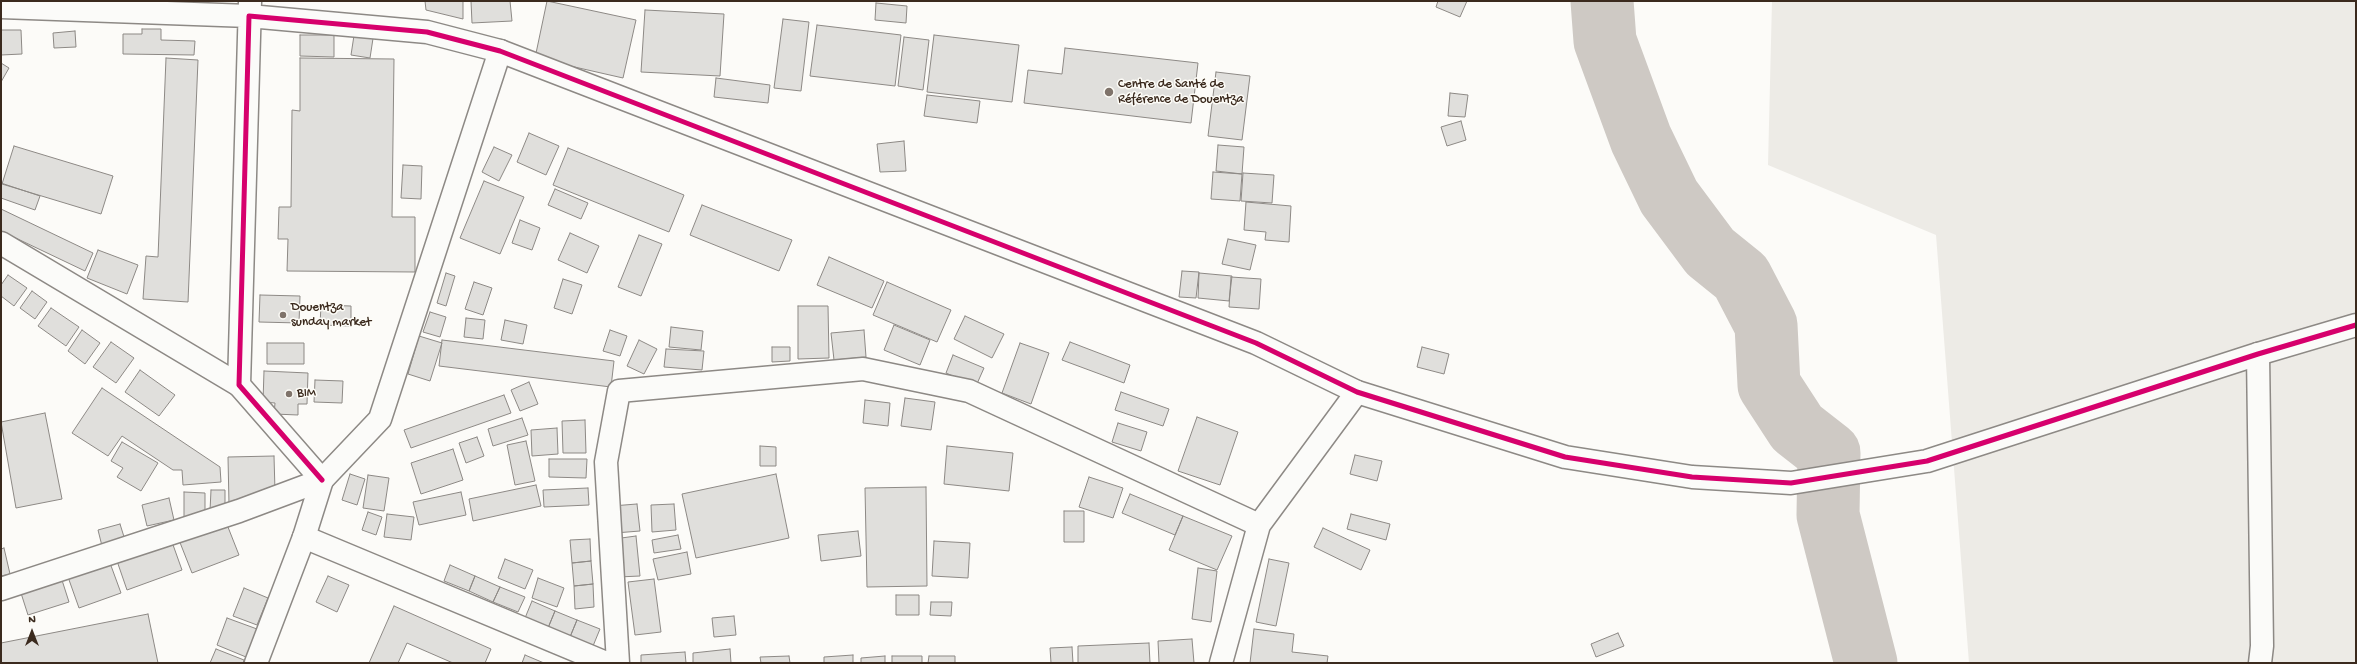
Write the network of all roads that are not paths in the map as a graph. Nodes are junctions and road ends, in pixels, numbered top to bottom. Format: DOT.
graph roads {
  1 [pos="1,6"];
  2 [pos="249,9"];
  3 [pos="500,51"];
  4 [pos="1,242"];
  5 [pos="2356,325"];
  6 [pos="2258,354"];
  7 [pos="239,385"];
  8 [pos="1357,392"];
  9 [pos="322,480"];
  10 [pos="1259,525"];
  11 [pos="304,537"];
  12 [pos="1,589"];
  13 [pos="256,663"];
  14 [pos="606,663"];
  15 [pos="618,663"];
  16 [pos="1221,663"];
  17 [pos="2260,663"];
  1 -- 2 [label="street"];
  2 -- 3 [label="street"];
  2 -- 7 [label="street"];
  3 -- 8 [label="street"];
  3 -- 9 [label="street"];
  4 -- 7 [label="street"];
  5 -- 6 [label="street"];
  6 -- 8 [label="street"];
  6 -- 17 [label="street"];
  7 -- 9 [label="street"];
  8 -- 10 [label="street"];
  9 -- 11 [label="street"];
  9 -- 12 [label="street"];
  10 -- 15 [label="street"];
  10 -- 16 [label="street"];
  11 -- 13 [label="street"];
  11 -- 14 [label="street"];
}
